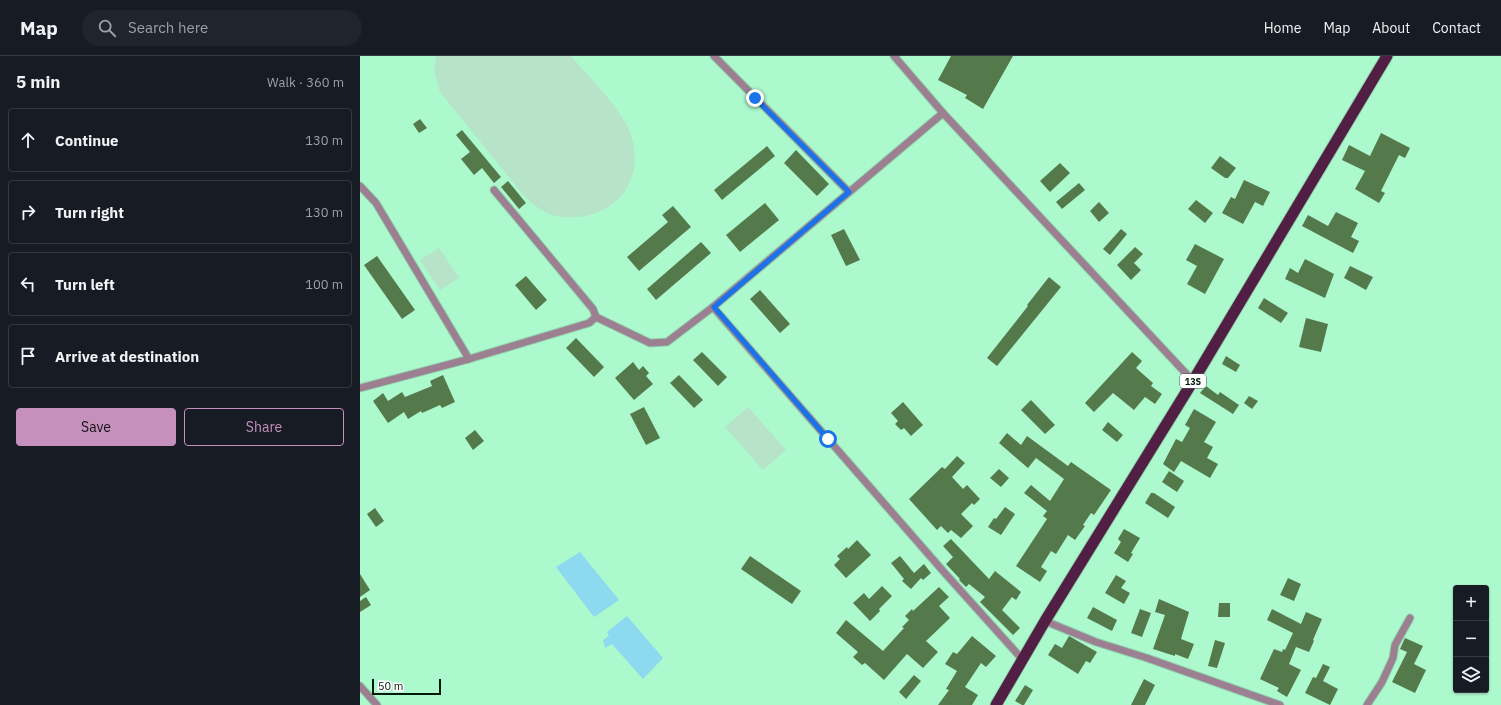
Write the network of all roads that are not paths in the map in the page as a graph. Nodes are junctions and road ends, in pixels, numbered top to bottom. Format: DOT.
graph roads {
  1 [pos="714,56"];
  2 [pos="894,56"];
  3 [pos="1388,56"];
  4 [pos="943,113"];
  5 [pos="360,186"];
  6 [pos="494,190"];
  7 [pos="849,192"];
  8 [pos="714,307"];
  9 [pos="596,317"];
  10 [pos="469,359"];
  11 [pos="1193,381"];
  12 [pos="360,388"];
  13 [pos="1410,618"];
  14 [pos="1045,621"];
  15 [pos="1022,660"];
  16 [pos="360,686"];
  17 [pos="1000,704"];
  18 [pos="377,705"];
  19 [pos="1280,705"];
  20 [pos="1366,705"];
  1 -- 7 [label="street"];
  2 -- 4 [label="street"];
  3 -- 11 [label="highway, 13S"];
  4 -- 7 [label="street"];
  4 -- 11 [label="street"];
  5 -- 10 [label="street"];
  6 -- 9 [label="street"];
  7 -- 8 [label="street"];
  8 -- 9 [label="street"];
  8 -- 15 [label="street"];
  9 -- 10 [label="street"];
  10 -- 12 [label="street"];
  11 -- 14 [label="highway, 13S"];
  13 -- 20 [label="street"];
  14 -- 15 [label="highway, 13S"];
  14 -- 19 [label="street"];
  15 -- 17 [label="highway, 13S"];
  16 -- 18 [label="street"];
}
